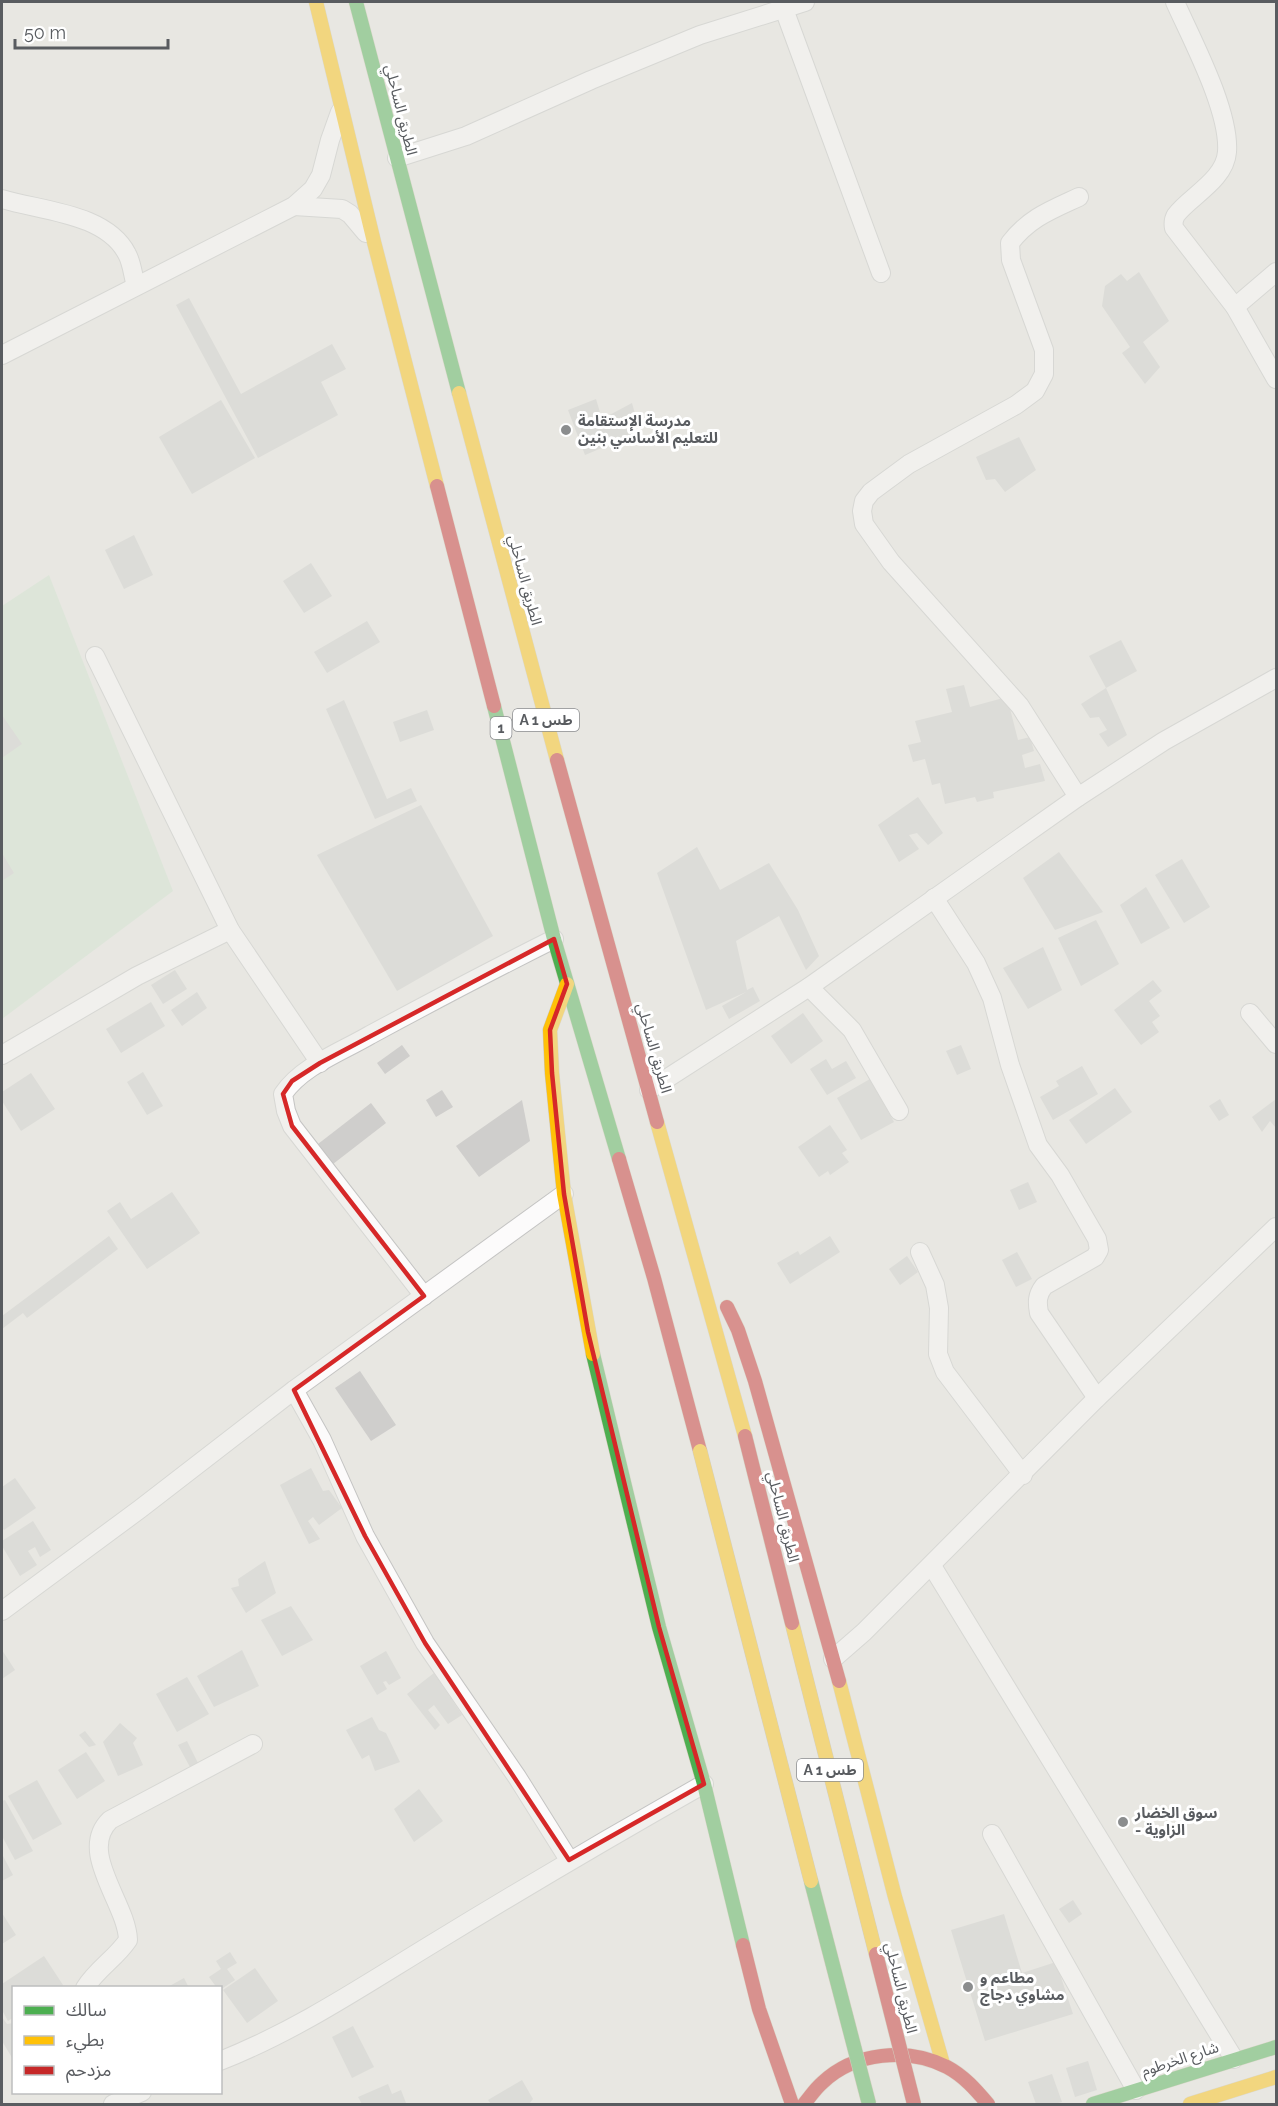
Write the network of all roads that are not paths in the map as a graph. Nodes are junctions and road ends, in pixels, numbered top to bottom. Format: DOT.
graph roads {
  1 [pos="316,2"];
  2 [pos="356,2"];
  3 [pos="805,2"];
  4 [pos="1175,2"];
  5 [pos="784,9"];
  6 [pos="342,107"];
  7 [pos="397,158"];
  8 [pos="1079,197"];
  9 [pos="2,199"];
  10 [pos="294,207"];
  11 [pos="374,242"];
  12 [pos="1276,272"];
  13 [pos="881,273"];
  14 [pos="136,286"];
  15 [pos="1235,308"];
  16 [pos="2,355"];
  17 [pos="1276,379"];
  18 [pos="95,656"];
  19 [pos="1276,678"];
  20 [pos="1078,796"];
  21 [pos="934,898"];
  22 [pos="230,930"];
  23 [pos="554,939"];
  24 [pos="567,984"];
  25 [pos="809,987"];
  26 [pos="1250,1013"];
  27 [pos="1276,1044"];
  28 [pos="2,1055"];
  29 [pos="320,1063"];
  30 [pos="649,1090"];
  31 [pos="899,1111"];
  32 [pos="564,1194"];
  33 [pos="687,1226"];
  34 [pos="1276,1227"];
  35 [pos="920,1252"];
  36 [pos="424,1296"];
  37 [pos="294,1390"];
  38 [pos="1097,1398"];
  39 [pos="700,1451"];
  40 [pos="1023,1475"];
  41 [pos="932,1566"];
  42 [pos="2,1611"];
  43 [pos="833,1659"];
  44 [pos="253,1744"];
  45 [pos="704,1784"];
  46 [pos="992,1834"];
  47 [pos="569,1860"];
  48 [pos="86,1986"];
  49 [pos="1276,2047"];
  50 [pos="1234,2059"];
  51 [pos="222,2060"];
  52 [pos="943,2064"];
  53 [pos="1276,2077"];
  54 [pos="978,2090"];
  55 [pos="1136,2090"];
  56 [pos="136,2094"];
  57 [pos="1224,2100"];
  58 [pos="113,2104"];
  59 [pos="792,2104"];
  60 [pos="804,2104"];
  61 [pos="869,2104"];
  62 [pos="914,2104"];
  63 [pos="988,2104"];
  64 [pos="1005,2104"];
  65 [pos="1094,2104"];
  66 [pos="1190,2104"];
  1 -- 6 [label="main road, 1"];
  2 -- 7 [label="main road, الطريق الساحلي / A 1 طس"];
  3 -- 5 [label="street"];
  4 -- 15 [label="street"];
  5 -- 7 [label="street"];
  5 -- 13 [label="street"];
  6 -- 10 [label="street"];
  6 -- 11 [label="main road, 1"];
  7 -- 30 [label="main road, الطريق الساحلي / A 1 طس"];
  8 -- 20 [label="street"];
  9 -- 14 [label="street"];
  10 -- 11 [label="street"];
  10 -- 14 [label="street"];
  11 -- 23 [label="main road, 1"];
  12 -- 15 [label="street"];
  14 -- 16 [label="street"];
  15 -- 17 [label="street"];
  18 -- 22 [label="street"];
  19 -- 20 [label="street"];
  20 -- 21 [label="street"];
  21 -- 25 [label="street"];
  21 -- 38 [label="street"];
  22 -- 28 [label="street"];
  22 -- 29 [label="street"];
  23 -- 24 [label="main road, 1"];
  23 -- 29 [label="street"];
  24 -- 32 [label="main road"];
  24 -- 39 [label="main road, 1"];
  25 -- 30 [label="street"];
  25 -- 31 [label="street"];
  26 -- 27 [label="street"];
  29 -- 36 [label="street"];
  30 -- 33 [label="main road, الطريق الساحلي / A 1 طس"];
  32 -- 36 [label="street"];
  32 -- 45 [label="main road"];
  33 -- 43 [label="main road"];
  33 -- 62 [label="main road, الطريق الساحلي / A 1 طس, bridge"];
  34 -- 38 [label="street"];
  35 -- 40 [label="street"];
  36 -- 37 [label="street"];
  37 -- 42 [label="street"];
  37 -- 47 [label="street"];
  38 -- 40 [label="street"];
  39 -- 61 [label="main road, A 1 طس, bridge"];
  40 -- 41 [label="street"];
  41 -- 43 [label="street"];
  41 -- 50 [label="street"];
  43 -- 52 [label="main road"];
  44 -- 48 [label="street"];
  45 -- 47 [label="street"];
  45 -- 59 [label="main road"];
  46 -- 55 [label="street"];
  47 -- 51 [label="street"];
  49 -- 50 [label="main road, شارع الخرطوم"];
  50 -- 55 [label="main road, شارع الخرطوم"];
  52 -- 54 [label="main road"];
  52 -- 60 [label="main road"];
  53 -- 57 [label="main road"];
  54 -- 63 [label="main road"];
  54 -- 64 [label="main road"];
  55 -- 65 [label="main road, شارع الخرطوم"];
  56 -- 58 [label="street"];
  57 -- 66 [label="main road"];
}
